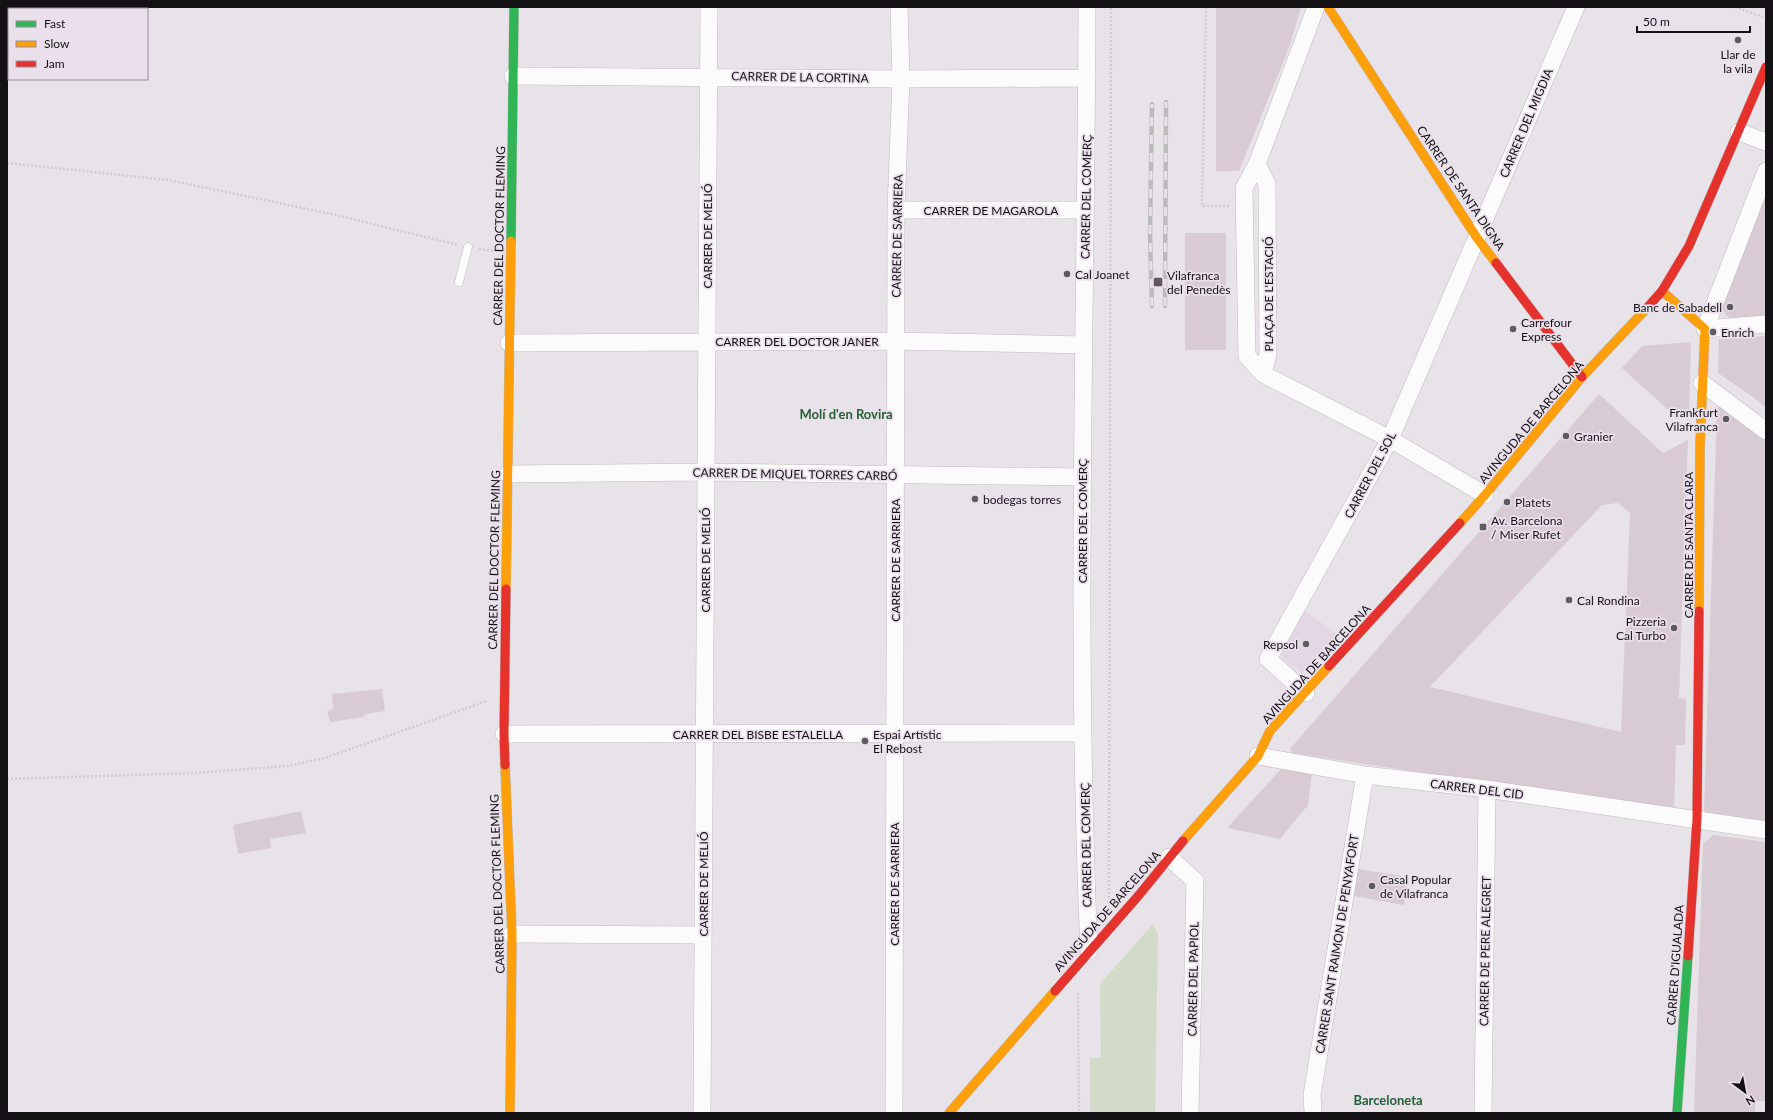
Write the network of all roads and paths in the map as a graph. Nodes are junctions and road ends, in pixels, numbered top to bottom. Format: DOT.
graph roads {
  1 [pos="514,7"];
  2 [pos="709,7"];
  3 [pos="899,7"];
  4 [pos="1087,7"];
  5 [pos="1111,7"];
  6 [pos="1206,7"];
  7 [pos="1316,7"];
  8 [pos="1328,7"];
  9 [pos="1576,7"];
  10 [pos="1735,7"];
  11 [pos="1766,18"];
  12 [pos="1766,67"];
  13 [pos="513,76"];
  14 [pos="708,76"];
  15 [pos="1087,78"];
  16 [pos="901,79"];
  17 [pos="1739,132"];
  18 [pos="1766,142"];
  19 [pos="7,163"];
  20 [pos="1257,164"];
  21 [pos="1766,171"];
  22 [pos="1231,206"];
  23 [pos="896,210"];
  24 [pos="1085,210"];
  25 [pos="1477,238"];
  26 [pos="468,247"];
  27 [pos="510,254"];
  28 [pos="459,282"];
  29 [pos="1662,291"];
  30 [pos="1766,324"];
  31 [pos="1705,329"];
  32 [pos="707,341"];
  33 [pos="896,341"];
  34 [pos="509,343"];
  35 [pos="1084,345"];
  36 [pos="1263,374"];
  37 [pos="1582,377"];
  38 [pos="1702,383"];
  39 [pos="1766,431"];
  40 [pos="1390,439"];
  41 [pos="706,472"];
  42 [pos="508,474"];
  43 [pos="896,475"];
  44 [pos="1082,477"];
  45 [pos="1485,495"];
  46 [pos="1306,693"];
  47 [pos="505,696"];
  48 [pos="895,733"];
  49 [pos="1084,733"];
  50 [pos="504,734"];
  51 [pos="704,735"];
  52 [pos="1258,756"];
  53 [pos="1365,775"];
  54 [pos="7,779"];
  55 [pos="1487,789"];
  56 [pos="1697,819"];
  57 [pos="1766,830"];
  58 [pos="1169,857"];
  59 [pos="1109,909"];
  60 [pos="512,934"];
  61 [pos="703,935"];
  62 [pos="1089,951"];
  63 [pos="1078,991"];
  64 [pos="510,1113"];
  65 [pos="702,1113"];
  66 [pos="894,1113"];
  67 [pos="949,1113"];
  68 [pos="1079,1113"];
  69 [pos="1190,1113"];
  70 [pos="1312,1113"];
  71 [pos="1483,1113"];
  72 [pos="1677,1113"];
  1 -- 13 [label="street, CARRER DEL DOCTOR FLEMING"];
  2 -- 14 [label="street, CARRER DE MELIÓ"];
  3 -- 16 [label="street, CARRER DE SARRIERA"];
  4 -- 15 [label="street, CARRER DEL COMERÇ"];
  5 -- 59 [label="path, CARRER DEL COMERÇ"];
  6 -- 22 [label="path"];
  7 -- 20 [label="street"];
  8 -- 25 [label="street, CARRER DE SANTA DIGNA"];
  9 -- 25 [label="street, CARRER DEL MIGDIA"];
  10 -- 11 [label="path"];
  12 -- 17 [label="street, AVINGUDA DE BARCELONA"];
  13 -- 14 [label="street, CARRER DE LA CORTINA"];
  13 -- 27 [label="street, CARRER DEL DOCTOR FLEMING"];
  14 -- 16 [label="street, CARRER DE LA CORTINA"];
  14 -- 32 [label="street, CARRER DE MELIÓ"];
  15 -- 16 [label="street, CARRER DE LA CORTINA"];
  15 -- 24 [label="street, CARRER DEL COMERÇ"];
  16 -- 23 [label="street, CARRER DE SARRIERA"];
  17 -- 18 [label="street"];
  17 -- 29 [label="street, AVINGUDA DE BARCELONA"];
  19 -- 26 [label="path"];
  20 -- 36 [label="street, PLAÇA DE L'ESTACIÓ"];
  20 -- 36 [label="street, PLAÇA DE L'ESTACIÓ"];
  21 -- 31 [label="street"];
  23 -- 24 [label="street, CARRER DE MAGAROLA"];
  23 -- 33 [label="street, CARRER DE SARRIERA"];
  24 -- 35 [label="street, CARRER DEL COMERÇ"];
  25 -- 37 [label="street, CARRER DE SANTA DIGNA"];
  25 -- 40 [label="street, CARRER DEL SOL"];
  26 -- 27 [label="path"];
  26 -- 28 [label="lane"];
  27 -- 34 [label="street, CARRER DEL DOCTOR FLEMING"];
  29 -- 31 [label="street"];
  29 -- 37 [label="street, AVINGUDA DE BARCELONA"];
  30 -- 31 [label="street"];
  31 -- 38 [label="street, CARRER DE SANTA CLARA"];
  32 -- 33 [label="street, CARRER DEL DOCTOR JANER"];
  32 -- 34 [label="street, CARRER DEL DOCTOR JANER"];
  32 -- 41 [label="street, CARRER DE MELIÓ"];
  33 -- 35 [label="street, CARRER DEL DOCTOR JANER"];
  33 -- 43 [label="street, CARRER DE SARRIERA"];
  34 -- 42 [label="street, CARRER DEL DOCTOR FLEMING"];
  35 -- 44 [label="street, CARRER DEL COMERÇ"];
  36 -- 40 [label="street"];
  37 -- 45 [label="street, AVINGUDA DE BARCELONA"];
  38 -- 39 [label="street"];
  38 -- 56 [label="street, CARRER DE SANTA CLARA"];
  40 -- 45 [label="street"];
  40 -- 46 [label="street, CARRER DEL SOL"];
  41 -- 42 [label="street, CARRER DE MIQUEL TORRES CARBÓ"];
  41 -- 43 [label="street, CARRER DE MIQUEL TORRES CARBÓ"];
  41 -- 51 [label="street, CARRER DE MELIÓ"];
  42 -- 47 [label="street, CARRER DEL DOCTOR FLEMING"];
  43 -- 44 [label="street, CARRER DE MIQUEL TORRES CARBÓ"];
  43 -- 48 [label="street, CARRER DE SARRIERA"];
  44 -- 49 [label="street, CARRER DEL COMERÇ"];
  45 -- 46 [label="street, AVINGUDA DE BARCELONA"];
  46 -- 52 [label="street, AVINGUDA DE BARCELONA"];
  47 -- 50 [label="street, CARRER DEL DOCTOR FLEMING"];
  47 -- 54 [label="path"];
  48 -- 49 [label="street, CARRER DEL BISBE ESTALELLA"];
  48 -- 51 [label="street, CARRER DEL BISBE ESTALELLA"];
  48 -- 66 [label="street, CARRER DE SARRIERA"];
  49 -- 62 [label="street, CARRER DEL COMERÇ"];
  50 -- 51 [label="street, CARRER DEL BISBE ESTALELLA"];
  50 -- 60 [label="street, CARRER DEL DOCTOR FLEMING"];
  51 -- 61 [label="street, CARRER DE MELIÓ"];
  52 -- 53 [label="street, CARRER DEL CID"];
  52 -- 58 [label="street, AVINGUDA DE BARCELONA"];
  53 -- 55 [label="street, CARRER DEL CID"];
  53 -- 70 [label="street, CARRER SANT RAIMON DE PENYAFORT"];
  55 -- 56 [label="street, CARRER DEL CID"];
  55 -- 71 [label="street, CARRER DE PERE ALEGRET"];
  56 -- 57 [label="street, CARRER DEL CID"];
  56 -- 72 [label="street, CARRER D'IGUALADA"];
  58 -- 62 [label="street, AVINGUDA DE BARCELONA"];
  58 -- 69 [label="street, CARRER DEL PAPIOL"];
  60 -- 61 [label="street"];
  60 -- 64 [label="street, CARRER DEL DOCTOR FLEMING"];
  61 -- 65 [label="street, CARRER DE MELIÓ"];
  62 -- 67 [label="street, AVINGUDA DE BARCELONA"];
  63 -- 68 [label="path"];
}
